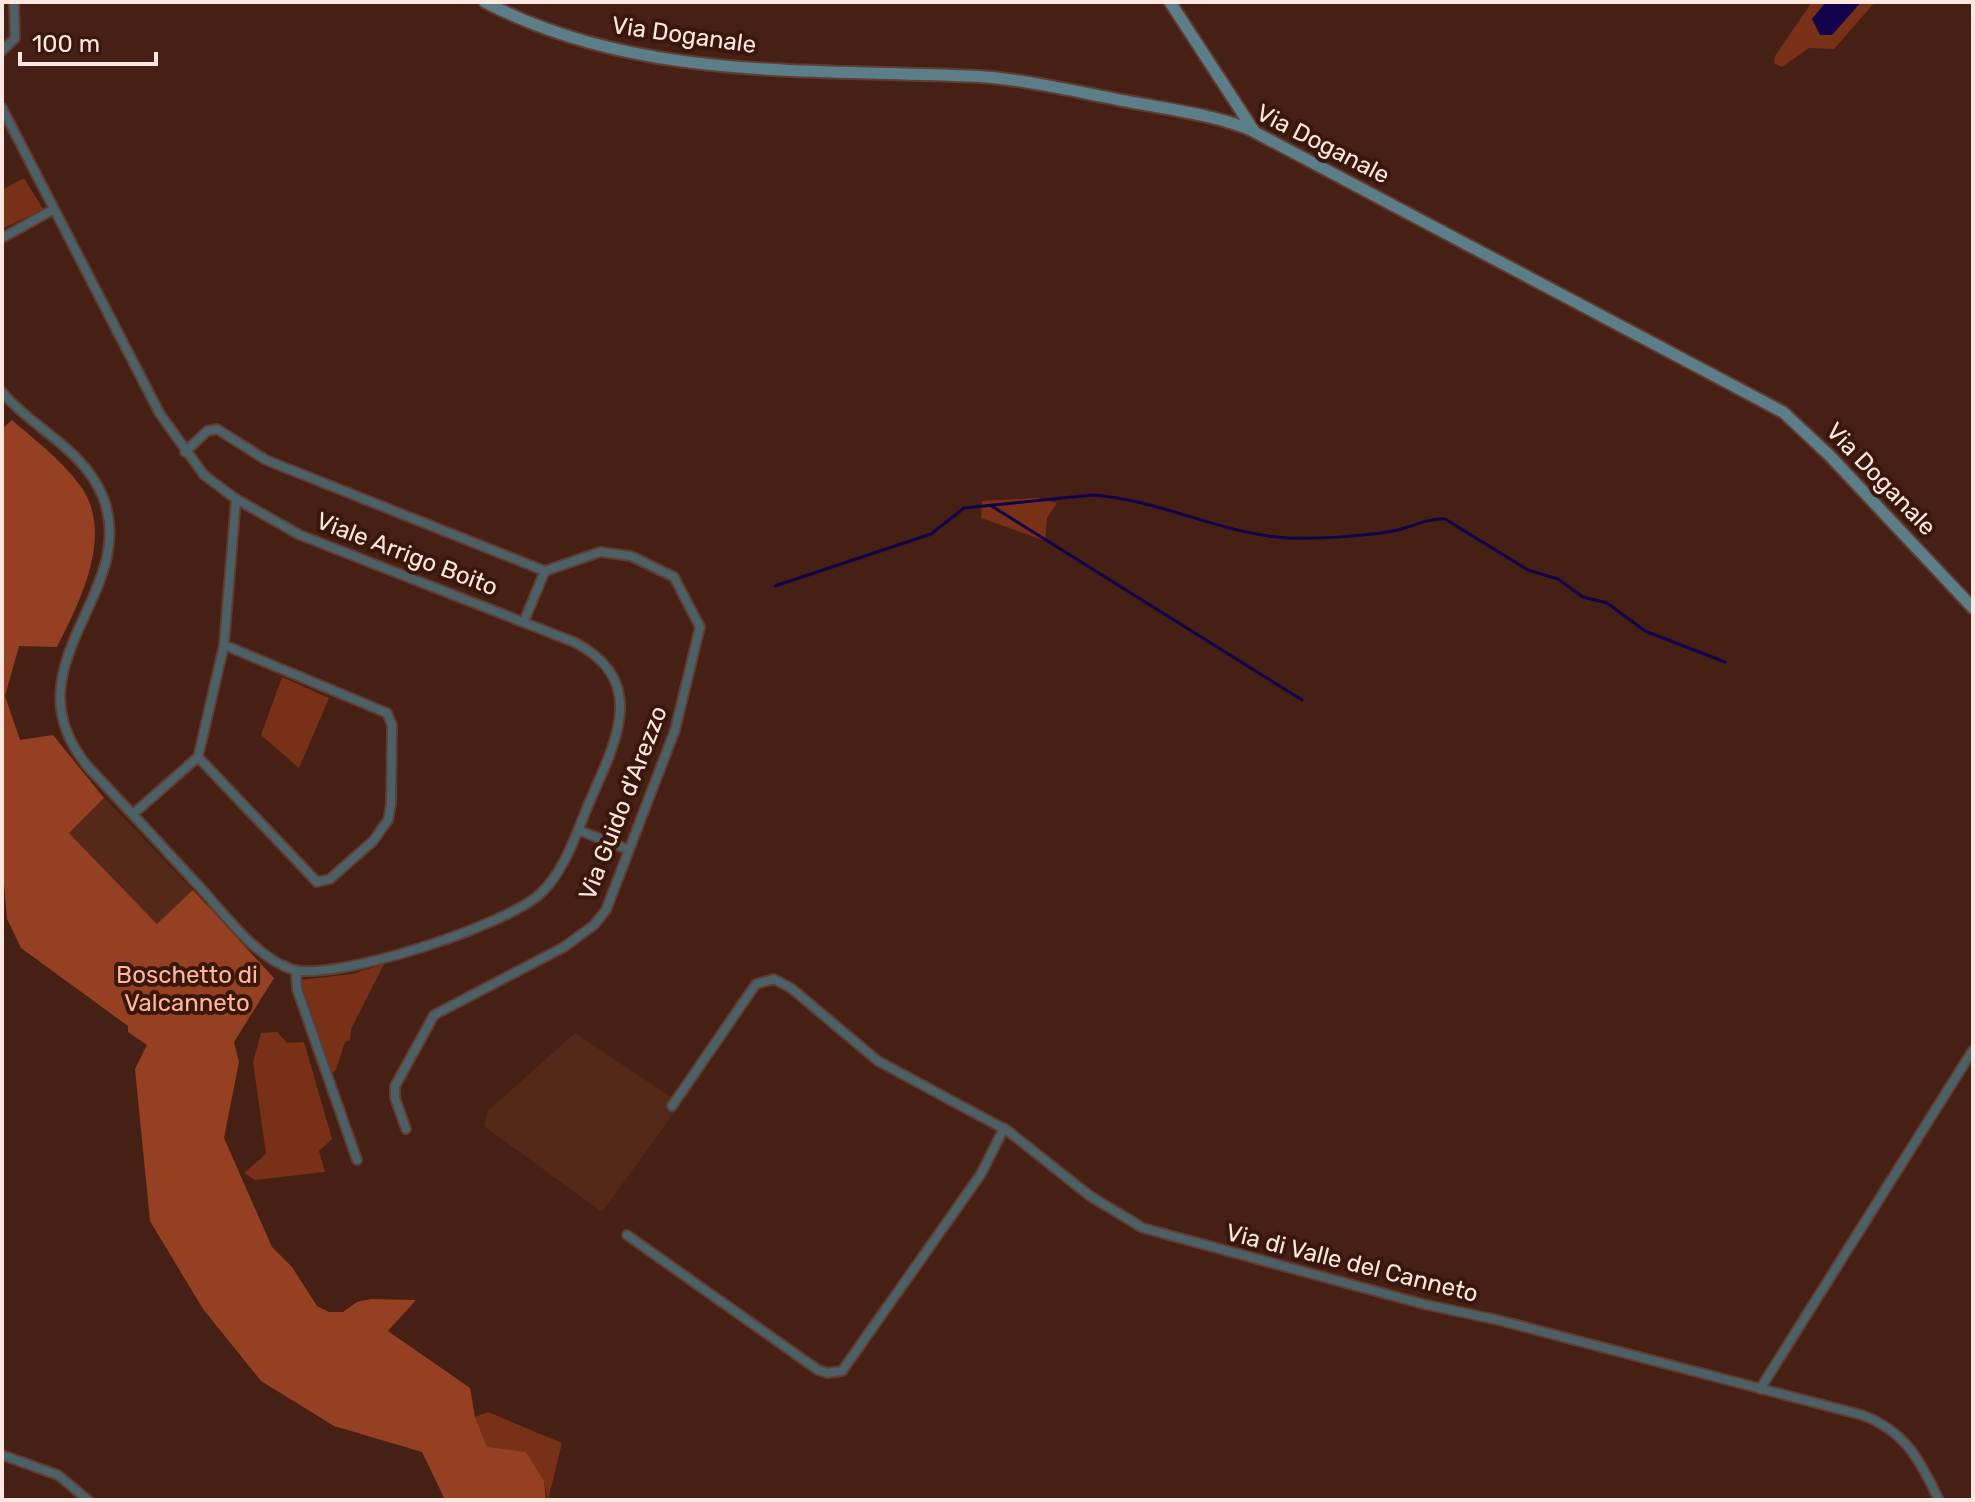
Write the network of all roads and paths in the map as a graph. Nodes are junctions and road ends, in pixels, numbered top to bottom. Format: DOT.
graph roads {
  1 [pos="14,2"];
  2 [pos="485,2"];
  3 [pos="1170,2"];
  4 [pos="2,51"];
  5 [pos="2,108"];
  6 [pos="1254,131"];
  7 [pos="54,209"];
  8 [pos="2,238"];
  9 [pos="2,392"];
  10 [pos="185,452"];
  11 [pos="236,499"];
  12 [pos="545,571"];
  13 [pos="1973,608"];
  14 [pos="524,621"];
  15 [pos="224,645"];
  16 [pos="198,757"];
  17 [pos="133,814"];
  18 [pos="578,830"];
  19 [pos="629,850"];
  20 [pos="296,970"];
  21 [pos="1973,1050"];
  22 [pos="672,1106"];
  23 [pos="1004,1128"];
  24 [pos="406,1129"];
  25 [pos="357,1160"];
  26 [pos="627,1235"];
  27 [pos="1760,1389"];
  28 [pos="2,1455"];
  29 [pos="88,1500"];
  30 [pos="1939,1500"];
  1 -- 4 [label="street"];
  2 -- 6 [label="main road, Via Doganale"];
  3 -- 6 [label="main road"];
  5 -- 7 [label="street, Viale Arrigo Boito"];
  6 -- 13 [label="main road, Via Doganale"];
  7 -- 8 [label="street"];
  7 -- 10 [label="street, Viale Arrigo Boito"];
  9 -- 17 [label="street"];
  10 -- 11 [label="street, Viale Arrigo Boito"];
  10 -- 12 [label="street"];
  11 -- 14 [label="street, Viale Arrigo Boito"];
  11 -- 15 [label="street"];
  12 -- 14 [label="street"];
  12 -- 19 [label="street, Via Guido d'Arezzo"];
  14 -- 18 [label="street, Viale Arrigo Boito"];
  15 -- 16 [label="street"];
  15 -- 16 [label="street"];
  16 -- 17 [label="street"];
  17 -- 20 [label="street"];
  18 -- 19 [label="street"];
  18 -- 20 [label="street, Viale Arrigo Boito"];
  19 -- 24 [label="street, Via Guido d'Arezzo"];
  20 -- 25 [label="street"];
  21 -- 27 [label="street"];
  22 -- 23 [label="street, Via di Valle del Canneto"];
  23 -- 26 [label="street"];
  23 -- 27 [label="street, Via di Valle del Canneto"];
  27 -- 30 [label="street, Via di Valle del Canneto"];
  28 -- 29 [label="street"];
}
